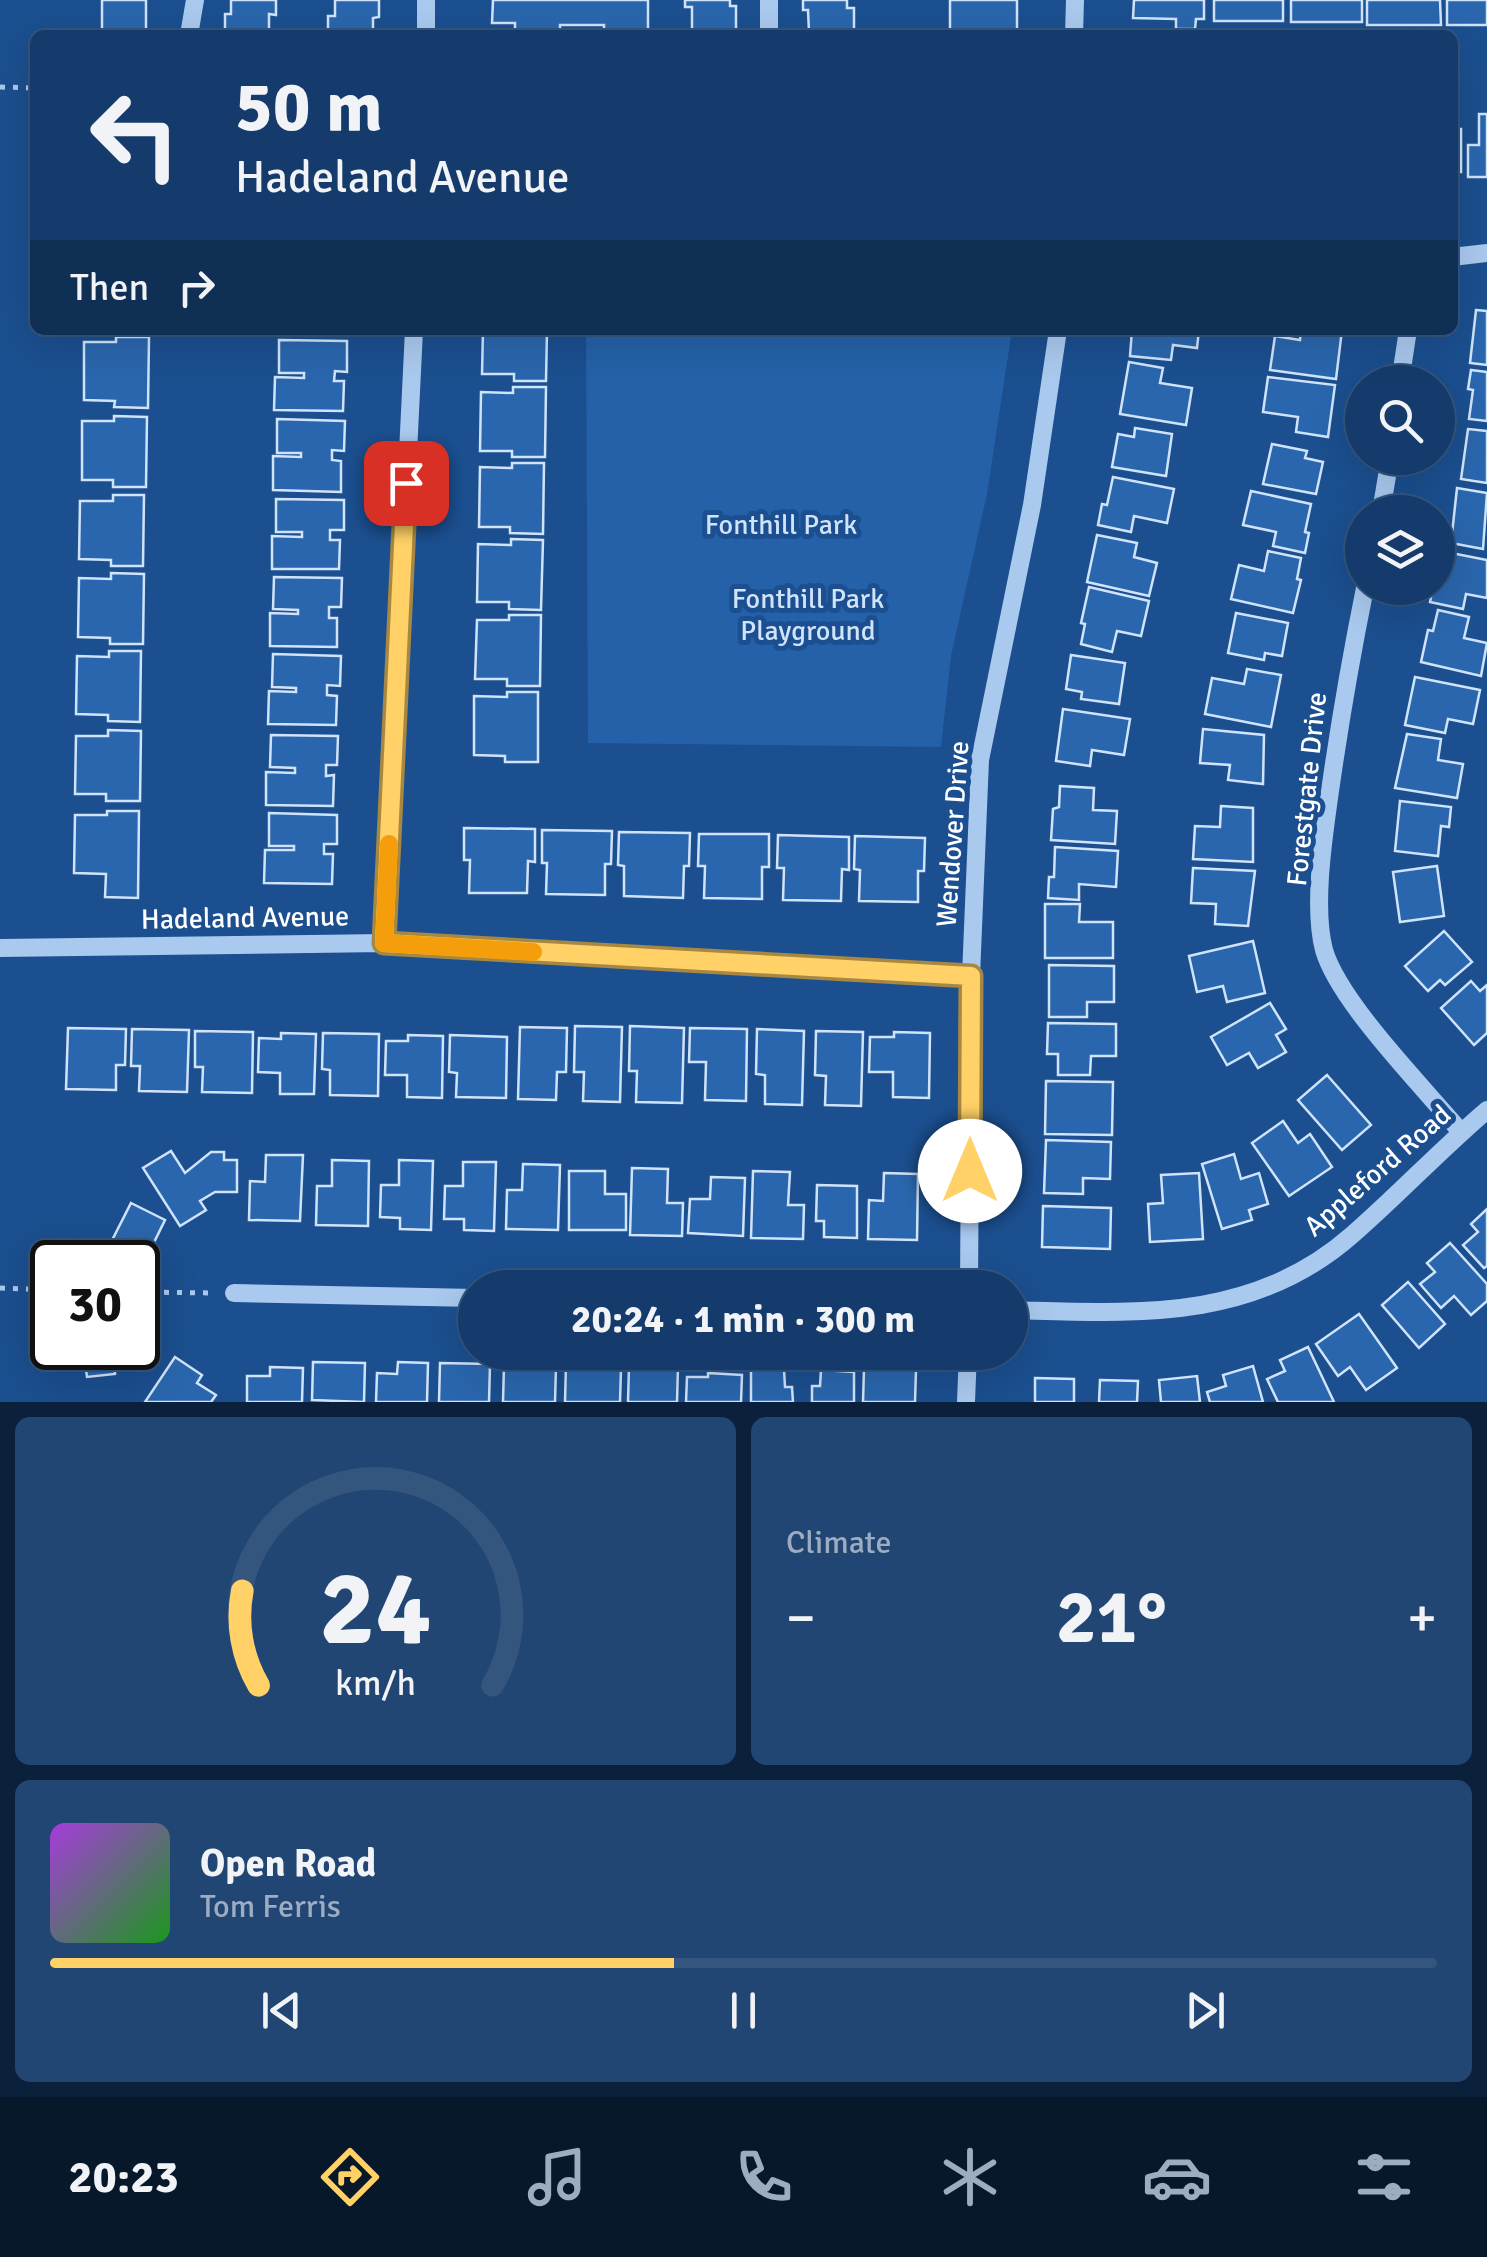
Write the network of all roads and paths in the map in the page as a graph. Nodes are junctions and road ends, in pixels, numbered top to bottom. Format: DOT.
graph roads {
  1 [pos="194,0"];
  2 [pos="426,0"];
  3 [pos="769,0"];
  4 [pos="1075,0"];
  5 [pos="190,30"];
  6 [pos="426,30"];
  7 [pos="769,30"];
  8 [pos="1074,30"];
  9 [pos="0,88"];
  10 [pos="30,88"];
  11 [pos="1487,253"];
  12 [pos="1458,255"];
  13 [pos="414,335"];
  14 [pos="1057,335"];
  15 [pos="1407,335"];
  16 [pos="1403,365"];
  17 [pos="1362,605"];
  18 [pos="384,943"];
  19 [pos="0,948"];
  20 [pos="971,976"];
  21 [pos="1487,1110"];
  22 [pos="1461,1132"];
  23 [pos="969,1270"];
  24 [pos="0,1288"];
  25 [pos="30,1289"];
  26 [pos="160,1292"];
  27 [pos="234,1293"];
  28 [pos="458,1298"];
  29 [pos="1028,1310"];
  30 [pos="967,1370"];
  31 [pos="966,1402"];
  1 -- 5 [label="street"];
  2 -- 6 [label="street"];
  3 -- 7 [label="street"];
  4 -- 8 [label="street"];
  9 -- 10 [label="path"];
  11 -- 12 [label="street"];
  13 -- 18 [label="street"];
  14 -- 20 [label="street, Wendover Drive"];
  15 -- 16 [label="street"];
  17 -- 22 [label="street, Forestgate Drive"];
  18 -- 19 [label="street, Hadeland Avenue"];
  18 -- 20 [label="street, Hadeland Avenue"];
  20 -- 23 [label="street, Wendover Drive"];
  21 -- 22 [label="street, Appleford Road"];
  22 -- 29 [label="street, Appleford Road"];
  24 -- 25 [label="path"];
  26 -- 27 [label="path"];
  27 -- 28 [label="street"];
  30 -- 31 [label="street"];
}
